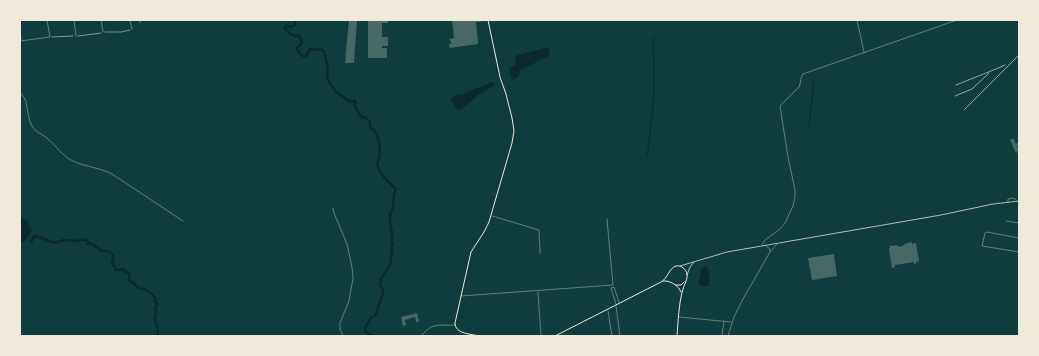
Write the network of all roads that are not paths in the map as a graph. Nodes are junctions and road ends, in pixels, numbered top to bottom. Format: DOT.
graph roads {
  1 [pos="47,20"];
  2 [pos="74,20"];
  3 [pos="101,20"];
  4 [pos="130,20"];
  5 [pos="142,20"];
  6 [pos="488,20"];
  7 [pos="857,20"];
  8 [pos="957,20"];
  9 [pos="139,23"];
  10 [pos="20,30"];
  11 [pos="132,30"];
  12 [pos="103,32"];
  13 [pos="76,36"];
  14 [pos="21,41"];
  15 [pos="864,53"];
  16 [pos="20,92"];
  17 [pos="1018,201"];
  18 [pos="1008,202"];
  19 [pos="333,208"];
  20 [pos="490,216"];
  21 [pos="607,219"];
  22 [pos="183,221"];
  23 [pos="1006,221"];
  24 [pos="1019,223"];
  25 [pos="1019,238"];
  26 [pos="779,243"];
  27 [pos="771,244"];
  28 [pos="762,246"];
  29 [pos="764,246"];
  30 [pos="772,250"];
  31 [pos="770,252"];
  32 [pos="1019,252"];
  33 [pos="540,253"];
  34 [pos="698,260"];
  35 [pos="676,266"];
  36 [pos="668,273"];
  37 [pos="687,276"];
  38 [pos="685,281"];
  39 [pos="661,282"];
  40 [pos="673,284"];
  41 [pos="538,291"];
  42 [pos="682,295"];
  43 [pos="461,296"];
  44 [pos="620,303"];
  45 [pos="616,305"];
  46 [pos="608,309"];
  47 [pos="679,317"];
  48 [pos="724,321"];
  49 [pos="732,322"];
  50 [pos="455,325"];
  51 [pos="343,336"];
  52 [pos="420,336"];
  53 [pos="479,336"];
  54 [pos="541,336"];
  55 [pos="555,336"];
  56 [pos="612,336"];
  57 [pos="620,336"];
  58 [pos="677,336"];
  59 [pos="722,336"];
  60 [pos="728,336"];
  1 -- 14 [label="street"];
  2 -- 13 [label="street"];
  3 -- 12 [label="street"];
  4 -- 11 [label="street"];
  5 -- 9 [label="street"];
  6 -- 20 [label="main road"];
  7 -- 15 [label="street"];
  8 -- 15 [label="street"];
  10 -- 14 [label="street"];
  15 -- 28 [label="street"];
  16 -- 22 [label="street"];
  17 -- 18 [label="street"];
  17 -- 18 [label="street"];
  18 -- 26 [label="street"];
  19 -- 51 [label="street"];
  20 -- 33 [label="street"];
  20 -- 43 [label="main road"];
  21 -- 41 [label="street"];
  23 -- 24 [label="street"];
  25 -- 32 [label="street"];
  26 -- 27 [label="street"];
  26 -- 30 [label="street"];
  27 -- 29 [label="street"];
  27 -- 30 [label="street"];
  28 -- 29 [label="street"];
  28 -- 34 [label="street"];
  29 -- 31 [label="street"];
  30 -- 31 [label="street"];
  31 -- 49 [label="street"];
  34 -- 35 [label="street"];
  34 -- 37 [label="street"];
  35 -- 36 [label="main road"];
  35 -- 37 [label="main road"];
  36 -- 39 [label="main road"];
  36 -- 40 [label="main road"];
  37 -- 38 [label="main road"];
  38 -- 40 [label="main road"];
  38 -- 42 [label="main road"];
  39 -- 40 [label="main road"];
  39 -- 44 [label="main road"];
  40 -- 42 [label="main road"];
  41 -- 43 [label="street"];
  41 -- 54 [label="street"];
  42 -- 47 [label="main road"];
  43 -- 50 [label="main road"];
  44 -- 45 [label="main road"];
  44 -- 45 [label="street"];
  45 -- 46 [label="main road"];
  45 -- 57 [label="street"];
  46 -- 55 [label="main road"];
  46 -- 56 [label="street"];
  47 -- 48 [label="street"];
  47 -- 58 [label="main road"];
  48 -- 49 [label="street"];
  48 -- 59 [label="street"];
  49 -- 60 [label="street"];
  50 -- 52 [label="street"];
  50 -- 53 [label="main road"];
}
